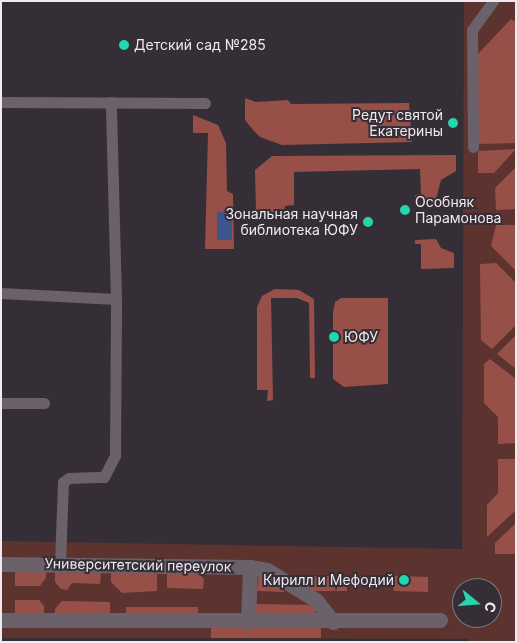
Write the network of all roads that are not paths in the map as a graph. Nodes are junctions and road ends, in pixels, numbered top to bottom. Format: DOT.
graph roads {
  1 [pos="493,1"];
  2 [pos="1,102"];
  3 [pos="110,102"];
  4 [pos="205,102"];
  5 [pos="473,147"];
  6 [pos="1,286"];
  7 [pos="2,293"];
  8 [pos="116,299"];
  9 [pos="1,403"];
  10 [pos="44,403"];
  11 [pos="1,564"];
  12 [pos="60,564"];
  13 [pos="250,567"];
  14 [pos="1,620"];
  15 [pos="440,620"];
  16 [pos="248,622"];
  17 [pos="333,622"];
  1 -- 5 [label="lane"];
  2 -- 3 [label="lane"];
  3 -- 4 [label="lane"];
  3 -- 8 [label="lane"];
  6 -- 7 [label="lane"];
  7 -- 8 [label="lane"];
  8 -- 12 [label="lane"];
  9 -- 10 [label="lane"];
  11 -- 12 [label="street, Университетский переулок"];
  12 -- 13 [label="street, Университетский переулок"];
  13 -- 16 [label="street, Университетский переулок"];
  13 -- 17 [label="street"];
  14 -- 16 [label="street"];
  15 -- 17 [label="street"];
  16 -- 17 [label="street"];
}
